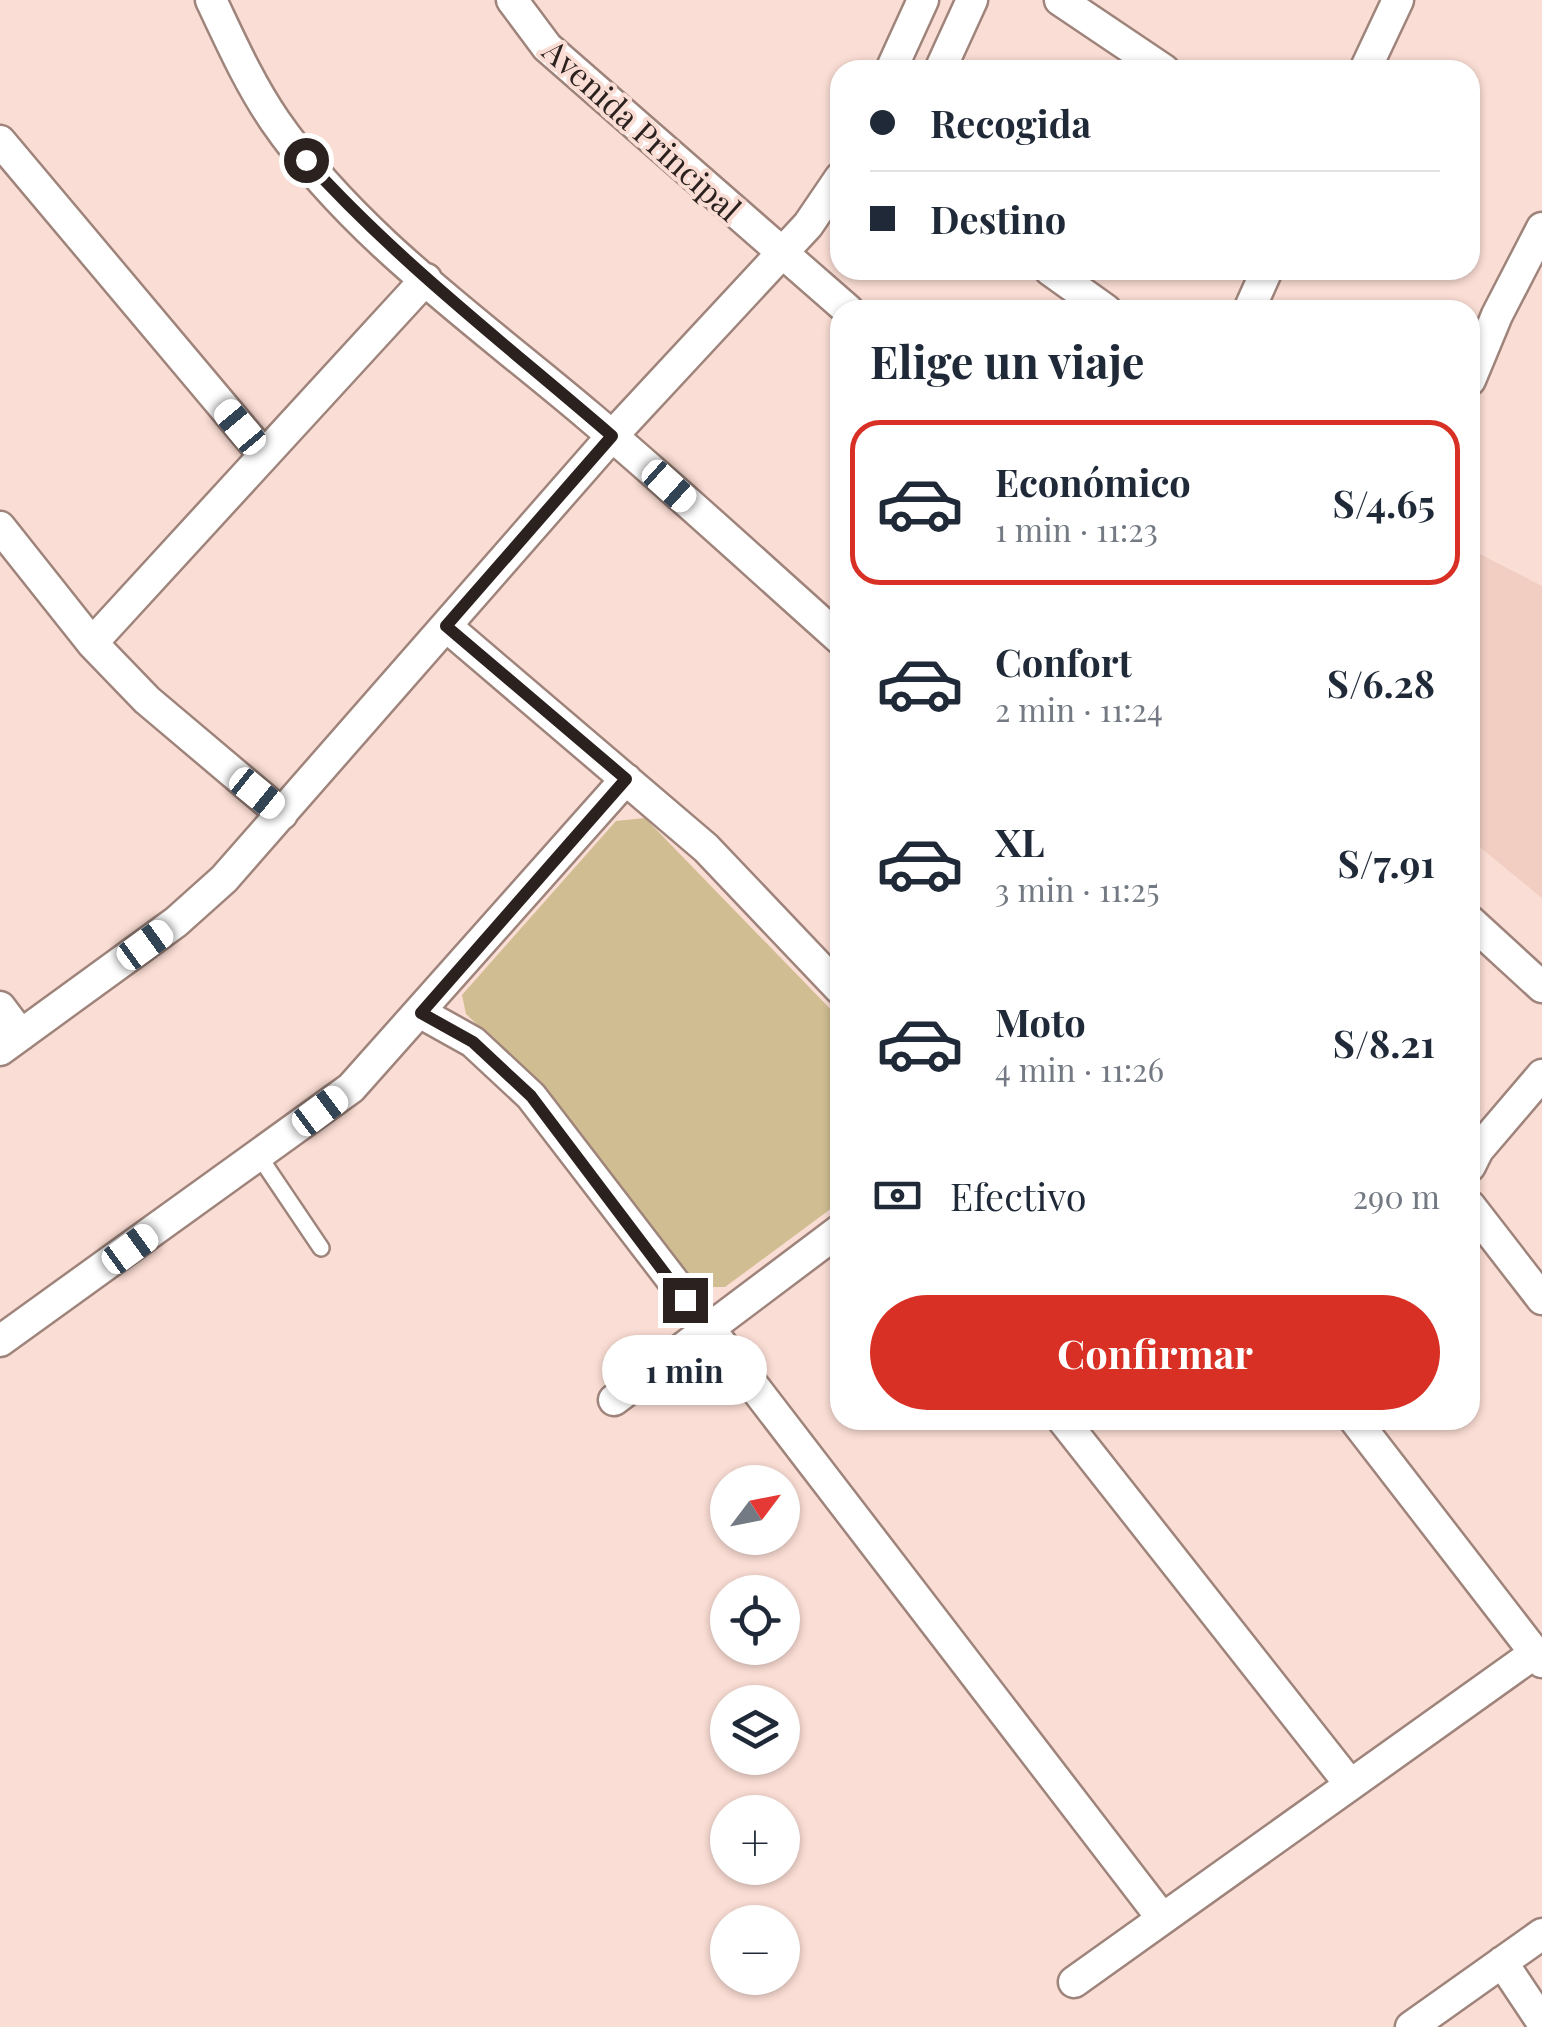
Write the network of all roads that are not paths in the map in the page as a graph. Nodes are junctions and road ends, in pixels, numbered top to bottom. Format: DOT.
graph roads {
  1 [pos="211,0"];
  2 [pos="512,0"];
  3 [pos="922,0"];
  4 [pos="972,0"];
  5 [pos="1060,0"];
  6 [pos="1398,0"];
  7 [pos="895,60"];
  8 [pos="945,60"];
  9 [pos="1149,60"];
  10 [pos="1369,60"];
  11 [pos="0,141"];
  12 [pos="830,193"];
  13 [pos="1542,228"];
  14 [pos="782,252"];
  15 [pos="426,279"];
  16 [pos="1064,280"];
  17 [pos="837,300"];
  18 [pos="1092,300"];
  19 [pos="1480,356"];
  20 [pos="612,436"];
  21 [pos="264,455"];
  22 [pos="0,527"];
  23 [pos="446,626"];
  24 [pos="830,629"];
  25 [pos="92,642"];
  26 [pos="626,779"];
  27 [pos="282,814"];
  28 [pos="1480,931"];
  29 [pos="830,978"];
  30 [pos="1542,987"];
  31 [pos="0,1006"];
  32 [pos="421,1013"];
  33 [pos="10,1043"];
  34 [pos="1542,1075"];
  35 [pos="1480,1148"];
  36 [pos="259,1156"];
  37 [pos="1480,1219"];
  38 [pos="830,1238"];
  39 [pos="322,1248"];
  40 [pos="1542,1299"];
  41 [pos="707,1330"];
  42 [pos="0,1341"];
  43 [pos="614,1400"];
  44 [pos="1071,1430"];
  45 [pos="1363,1430"];
  46 [pos="1539,1658"];
  47 [pos="1348,1784"];
  48 [pos="1162,1918"];
  49 [pos="1542,1934"];
  50 [pos="1502,1962"];
  51 [pos="1074,1982"];
  52 [pos="1542,2022"];
  53 [pos="1411,2027"];
  1 -- 15 [label="street"];
  2 -- 14 [label="street, Avenida Principal"];
  3 -- 7 [label="street"];
  4 -- 8 [label="street"];
  5 -- 9 [label="street"];
  6 -- 10 [label="street"];
  11 -- 21 [label="street"];
  12 -- 14 [label="street"];
  13 -- 19 [label="street"];
  14 -- 17 [label="street, Avenida Principal"];
  14 -- 20 [label="street"];
  15 -- 20 [label="street"];
  15 -- 21 [label="street"];
  16 -- 18 [label="street"];
  20 -- 23 [label="street"];
  20 -- 24 [label="street"];
  21 -- 25 [label="street"];
  22 -- 25 [label="street"];
  23 -- 26 [label="street"];
  23 -- 27 [label="street"];
  25 -- 27 [label="street"];
  26 -- 29 [label="street"];
  26 -- 32 [label="street"];
  27 -- 33 [label="street"];
  28 -- 30 [label="street"];
  31 -- 33 [label="street"];
  32 -- 36 [label="street"];
  32 -- 41 [label="street"];
  34 -- 35 [label="street"];
  36 -- 39 [label="lane"];
  36 -- 42 [label="street"];
  37 -- 40 [label="street"];
  38 -- 41 [label="street"];
  41 -- 43 [label="street"];
  41 -- 48 [label="street"];
  44 -- 47 [label="street"];
  45 -- 46 [label="street"];
  46 -- 47 [label="street"];
  47 -- 48 [label="street"];
  48 -- 51 [label="street"];
  49 -- 50 [label="street"];
  50 -- 52 [label="street"];
  50 -- 53 [label="street"];
}
